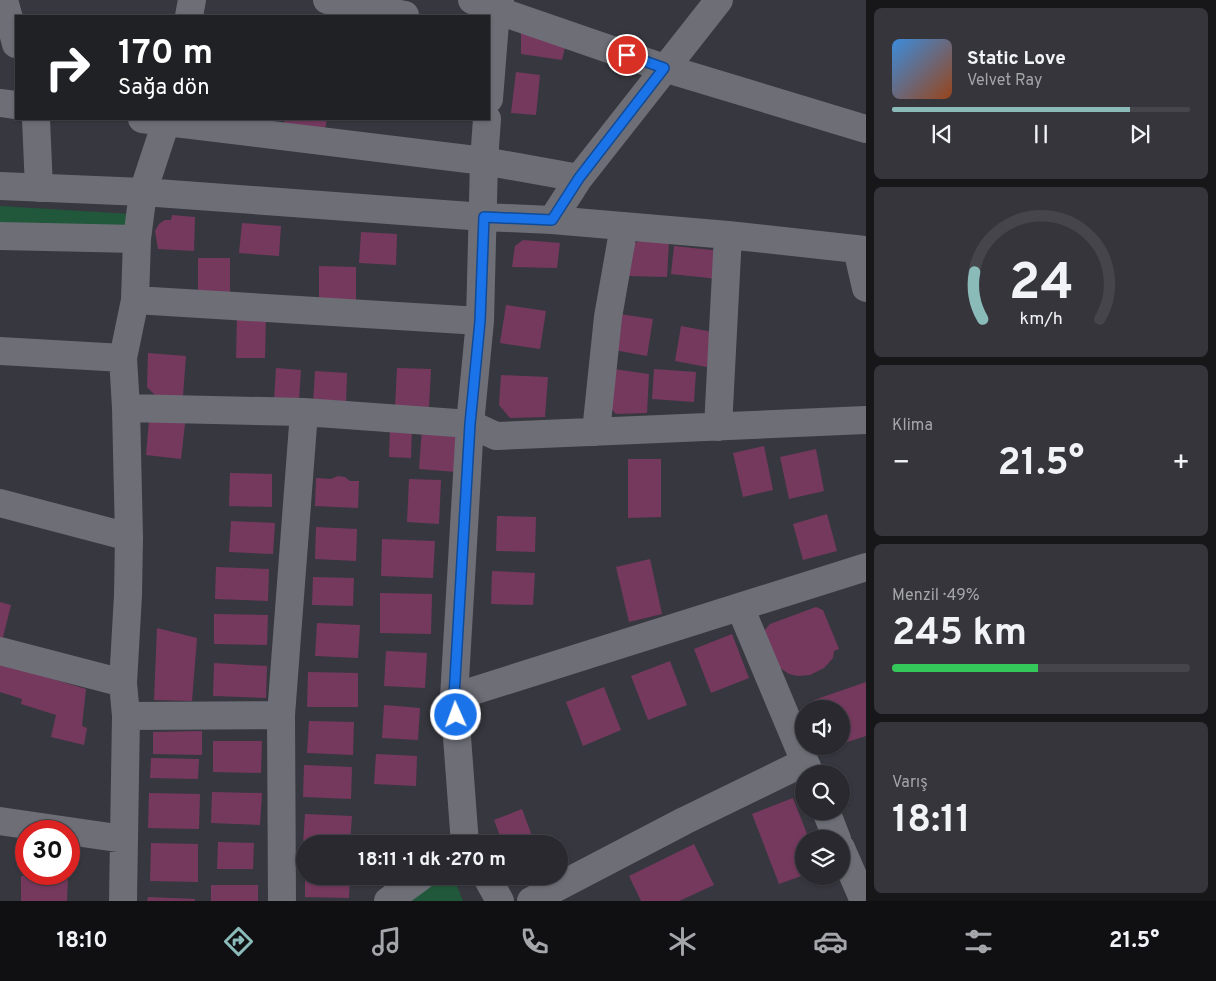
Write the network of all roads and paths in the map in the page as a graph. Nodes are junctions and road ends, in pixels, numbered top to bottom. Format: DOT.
graph roads {
  1 [pos="192,0"];
  2 [pos="327,0"];
  3 [pos="489,3"];
  4 [pos="708,3"];
  5 [pos="407,11"];
  6 [pos="7,12"];
  7 [pos="189,15"];
  8 [pos="15,40"];
  9 [pos="664,68"];
  10 [pos="0,102"];
  11 [pos="15,105"];
  12 [pos="36,120"];
  13 [pos="158,120"];
  14 [pos="487,120"];
  15 [pos="866,129"];
  16 [pos="484,161"];
  17 [pos="579,178"];
  18 [pos="0,186"];
  19 [pos="39,188"];
  20 [pos="143,192"];
  21 [pos="484,217"];
  22 [pos="552,220"];
  23 [pos="624,226"];
  24 [pos="728,235"];
  25 [pos="0,236"];
  26 [pos="136,239"];
  27 [pos="862,250"];
  28 [pos="866,288"];
  29 [pos="135,300"];
  30 [pos="480,321"];
  31 [pos="0,351"];
  32 [pos="123,358"];
  33 [pos="126,408"];
  34 [pos="304,412"];
  35 [pos="866,420"];
  36 [pos="470,424"];
  37 [pos="718,427"];
  38 [pos="596,432"];
  39 [pos="0,503"];
  40 [pos="129,537"];
  41 [pos="866,567"];
  42 [pos="740,607"];
  43 [pos="0,651"];
  44 [pos="123,683"];
  45 [pos="454,697"];
  46 [pos="281,715"];
  47 [pos="126,716"];
  48 [pos="807,765"];
  49 [pos="795,774"];
  50 [pos="0,821"];
  51 [pos="464,835"];
  52 [pos="124,839"];
  53 [pos="850,868"];
  54 [pos="410,885"];
  55 [pos="491,885"];
  56 [pos="864,900"];
  57 [pos="123,901"];
  58 [pos="282,901"];
  59 [pos="388,901"];
  60 [pos="500,901"];
  61 [pos="531,901"];
  1 -- 7 [label="street"];
  2 -- 5 [label="street"];
  3 -- 9 [label="street"];
  4 -- 9 [label="street"];
  6 -- 8 [label="street"];
  9 -- 15 [label="street"];
  9 -- 17 [label="street"];
  10 -- 11 [label="street"];
  12 -- 19 [label="street"];
  13 -- 16 [label="street"];
  13 -- 20 [label="street"];
  14 -- 16 [label="street"];
  16 -- 17 [label="street"];
  16 -- 21 [label="street"];
  17 -- 22 [label="street"];
  18 -- 19 [label="street"];
  19 -- 20 [label="street"];
  20 -- 21 [label="street"];
  20 -- 26 [label="street"];
  21 -- 22 [label="street"];
  21 -- 30 [label="street"];
  22 -- 23 [label="street"];
  23 -- 24 [label="street"];
  23 -- 38 [label="street"];
  24 -- 27 [label="street"];
  24 -- 37 [label="street"];
  25 -- 26 [label="street"];
  26 -- 29 [label="street"];
  27 -- 28 [label="street"];
  29 -- 30 [label="street"];
  29 -- 32 [label="street"];
  30 -- 36 [label="street"];
  31 -- 32 [label="street"];
  32 -- 33 [label="street"];
  33 -- 34 [label="street"];
  33 -- 40 [label="street"];
  34 -- 36 [label="street"];
  34 -- 46 [label="street"];
  35 -- 37 [label="street"];
  36 -- 38 [label="street"];
  36 -- 45 [label="street"];
  37 -- 38 [label="street"];
  39 -- 40 [label="street"];
  40 -- 44 [label="street"];
  41 -- 42 [label="street"];
  42 -- 45 [label="street"];
  42 -- 48 [label="street"];
  43 -- 44 [label="street"];
  44 -- 47 [label="street"];
  45 -- 51 [label="street"];
  46 -- 47 [label="street"];
  46 -- 58 [label="street"];
  47 -- 52 [label="street"];
  49 -- 61 [label="street"];
  50 -- 52 [label="street"];
  52 -- 57 [label="street"];
  53 -- 56 [label="street"];
  54 -- 59 [label="street"];
  55 -- 60 [label="street"];
}
